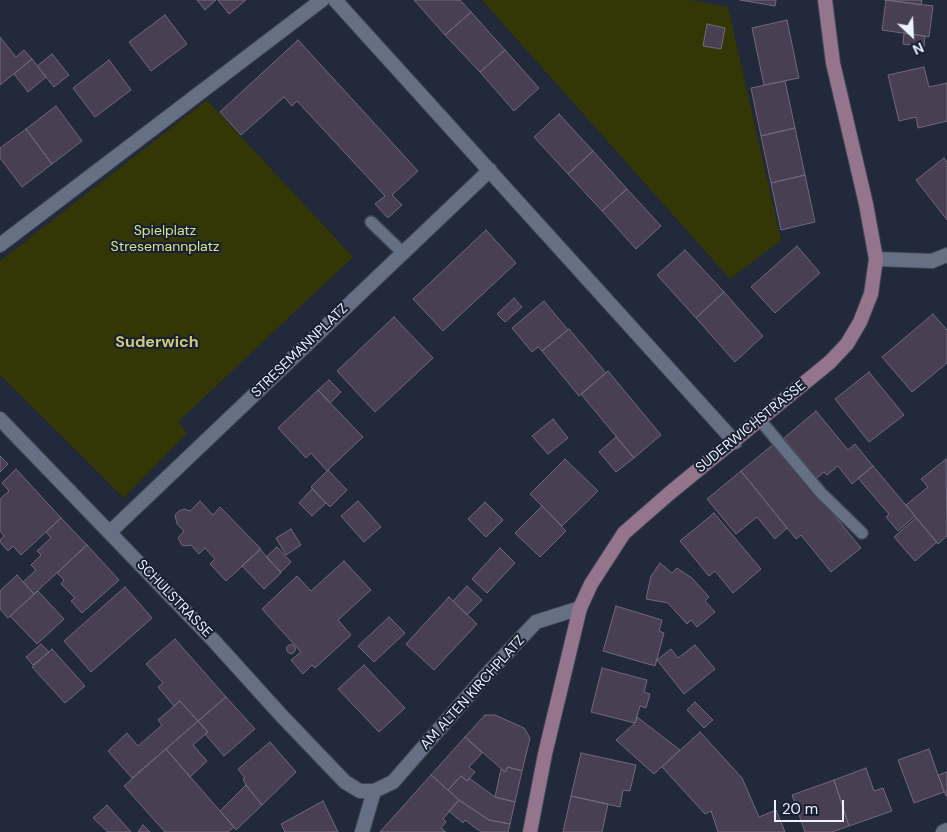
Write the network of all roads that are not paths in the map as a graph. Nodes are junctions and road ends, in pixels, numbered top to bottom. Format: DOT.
graph roads {
  1 [pos="322,0"];
  2 [pos="335,0"];
  3 [pos="825,0"];
  4 [pos="490,170"];
  5 [pos="371,222"];
  6 [pos="0,244"];
  7 [pos="403,253"];
  8 [pos="947,255"];
  9 [pos="876,259"];
  10 [pos="0,419"];
  11 [pos="760,420"];
  12 [pos="735,442"];
  13 [pos="110,532"];
  14 [pos="862,533"];
  15 [pos="580,608"];
  16 [pos="374,791"];
  17 [pos="947,830"];
  18 [pos="362,832"];
  19 [pos="530,832"];
  20 [pos="943,832"];
  1 -- 6 [label="street"];
  2 -- 4 [label="street"];
  3 -- 9 [label="main road, SUDERWICHSTRASSE"];
  4 -- 7 [label="street, STRESEMANNPLATZ"];
  4 -- 12 [label="street"];
  5 -- 7 [label="lane"];
  7 -- 13 [label="street, STRESEMANNPLATZ"];
  8 -- 9 [label="street"];
  9 -- 11 [label="main road, SUDERWICHSTRASSE"];
  10 -- 13 [label="street, SCHULSTRASSE"];
  11 -- 12 [label="main road, SUDERWICHSTRASSE"];
  11 -- 14 [label="lane"];
  12 -- 15 [label="main road, SUDERWICHSTRASSE"];
  13 -- 16 [label="street, SCHULSTRASSE"];
  15 -- 16 [label="street, AM ALTEN KIRCHPLATZ"];
  15 -- 19 [label="main road, SUDERWICHSTRASSE"];
  16 -- 18 [label="street"];
  17 -- 20 [label="street"];
}
